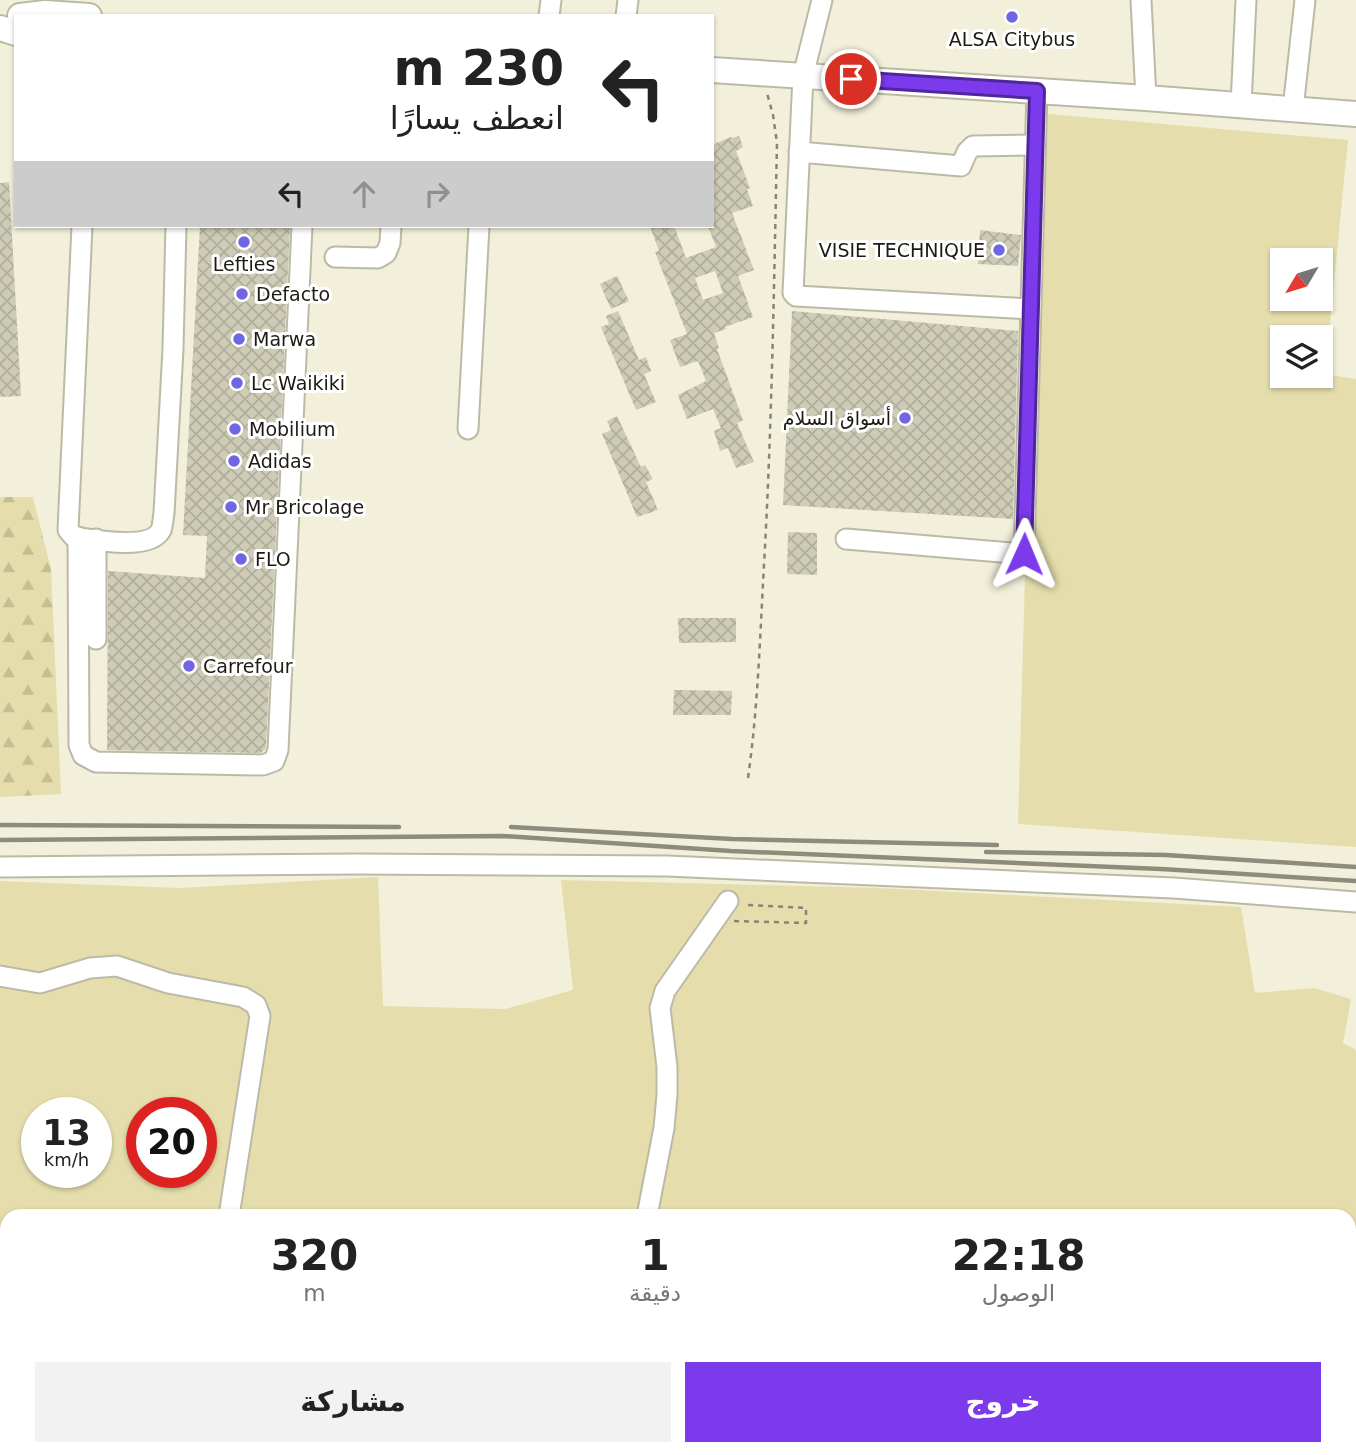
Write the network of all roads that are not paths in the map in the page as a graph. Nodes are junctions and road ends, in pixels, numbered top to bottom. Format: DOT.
graph roads {
  1 [pos="822,0"];
  2 [pos="1141,0"];
  3 [pos="1246,0"];
  4 [pos="1305,0"];
  5 [pos="44,10"];
  6 [pos="27,14"];
  7 [pos="74,14"];
  8 [pos="714,70"];
  9 [pos="803,76"];
  10 [pos="1037,91"];
  11 [pos="1146,98"];
  12 [pos="1241,105"];
  13 [pos="1293,109"];
  14 [pos="1356,114"];
  15 [pos="1035,145"];
  16 [pos="799,152"];
  17 [pos="82,228"];
  18 [pos="176,228"];
  19 [pos="302,228"];
  20 [pos="391,228"];
  21 [pos="479,228"];
  22 [pos="335,257"];
  23 [pos="1030,310"];
  24 [pos="468,429"];
  25 [pos="87,538"];
  26 [pos="846,539"];
  27 [pos="96,639"];
  28 [pos="0,867"];
  29 [pos="1356,902"];
  30 [pos="737,903"];
  31 [pos="0,976"];
  32 [pos="230,1209"];
  33 [pos="648,1209"];
  1 -- 9 [label="street"];
  2 -- 11 [label="street"];
  3 -- 12 [label="street"];
  4 -- 13 [label="street"];
  5 -- 6 [label="main road"];
  5 -- 7 [label="main road"];
  8 -- 9 [label="main road"];
  9 -- 10 [label="main road"];
  9 -- 16 [label="street"];
  10 -- 11 [label="main road"];
  10 -- 15 [label="street"];
  11 -- 12 [label="main road"];
  12 -- 13 [label="main road"];
  13 -- 14 [label="main road"];
  15 -- 16 [label="street"];
  15 -- 23 [label="street"];
  16 -- 23 [label="street"];
  17 -- 25 [label="street"];
  18 -- 25 [label="street"];
  19 -- 25 [label="street"];
  20 -- 22 [label="street"];
  21 -- 24 [label="street"];
  23 -- 26 [label="street"];
  25 -- 27 [label="street"];
  28 -- 29 [label="street"];
  30 -- 33 [label="street"];
  31 -- 32 [label="street"];
}
